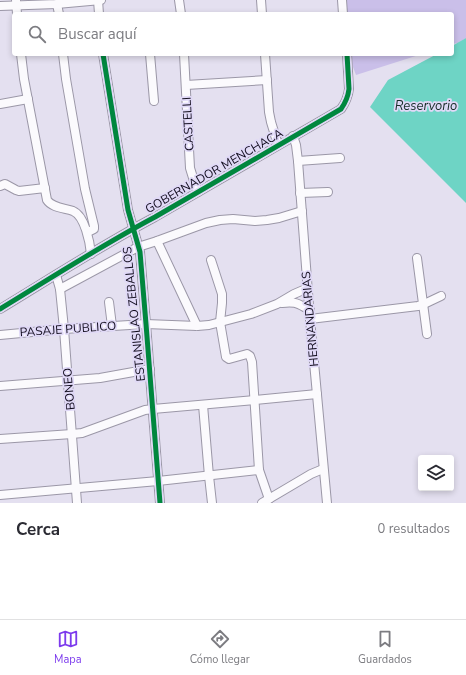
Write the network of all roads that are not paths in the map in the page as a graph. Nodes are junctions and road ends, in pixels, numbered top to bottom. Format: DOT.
graph roads {
  1 [pos="99,0"];
  2 [pos="180,0"];
  3 [pos="261,0"];
  4 [pos="342,0"];
  5 [pos="57,4"];
  6 [pos="0,6"];
  7 [pos="16,7"];
  8 [pos="59,12"];
  9 [pos="99,12"];
  10 [pos="180,12"];
  11 [pos="262,12"];
  12 [pos="343,12"];
  13 [pos="20,56"];
  14 [pos="63,56"];
  15 [pos="103,56"];
  16 [pos="150,56"];
  17 [pos="184,56"];
  18 [pos="265,56"];
  19 [pos="346,56"];
  20 [pos="267,80"];
  21 [pos="186,85"];
  22 [pos="28,99"];
  23 [pos="154,101"];
  24 [pos="0,104"];
  25 [pos="293,136"];
  26 [pos="278,145"];
  27 [pos="340,158"];
  28 [pos="298,161"];
  29 [pos="0,186"];
  30 [pos="45,188"];
  31 [pos="198,192"];
  32 [pos="328,192"];
  33 [pos="300,193"];
  34 [pos="302,210"];
  35 [pos="133,229"];
  36 [pos="88,232"];
  37 [pos="157,241"];
  38 [pos="138,247"];
  39 [pos="91,254"];
  40 [pos="417,258"];
  41 [pos="211,260"];
  42 [pos="56,275"];
  43 [pos="308,288"];
  44 [pos="60,290"];
  45 [pos="441,296"];
  46 [pos="109,302"];
  47 [pos="277,304"];
  48 [pos="423,305"];
  49 [pos="0,309"];
  50 [pos="310,310"];
  51 [pos="310,319"];
  52 [pos="220,322"];
  53 [pos="146,324"];
  54 [pos="112,326"];
  55 [pos="197,326"];
  56 [pos="64,329"];
  57 [pos="428,334"];
  58 [pos="0,335"];
  59 [pos="150,369"];
  60 [pos="68,381"];
  61 [pos="0,386"];
  62 [pos="317,394"];
  63 [pos="255,400"];
  64 [pos="203,405"];
  65 [pos="153,409"];
  66 [pos="72,434"];
  67 [pos="0,439"];
  68 [pos="323,469"];
  69 [pos="259,470"];
  70 [pos="209,476"];
  71 [pos="158,481"];
  72 [pos="76,488"];
  73 [pos="0,495"];
  74 [pos="266,501"];
  75 [pos="77,503"];
  76 [pos="160,503"];
  77 [pos="212,503"];
  78 [pos="327,503"];
  1 -- 5 [label="street"];
  1 -- 9 [label="street"];
  2 -- 10 [label="street"];
  3 -- 11 [label="street"];
  4 -- 12 [label="street"];
  5 -- 7 [label="street"];
  5 -- 8 [label="street"];
  6 -- 7 [label="street"];
  13 -- 22 [label="street"];
  14 -- 36 [label="street"];
  15 -- 35 [label="street, ESTANISLAO ZEBALLOS"];
  16 -- 23 [label="street"];
  17 -- 21 [label="street, CASTELLI"];
  18 -- 20 [label="street"];
  19 -- 25 [label="street, GOBERNADOR MENCHACA"];
  20 -- 21 [label="street"];
  20 -- 26 [label="street"];
  21 -- 31 [label="street, CASTELLI"];
  22 -- 24 [label="street"];
  22 -- 30 [label="street"];
  25 -- 26 [label="street, GOBERNADOR MENCHACA"];
  25 -- 28 [label="street, HERNANDARIAS"];
  26 -- 31 [label="street, GOBERNADOR MENCHACA"];
  27 -- 28 [label="street"];
  28 -- 33 [label="street, HERNANDARIAS"];
  29 -- 30 [label="street"];
  30 -- 36 [label="street"];
  31 -- 35 [label="street, GOBERNADOR MENCHACA"];
  32 -- 33 [label="street"];
  33 -- 34 [label="street, HERNANDARIAS"];
  34 -- 37 [label="street"];
  34 -- 43 [label="street, HERNANDARIAS"];
  35 -- 38 [label="street, ESTANISLAO ZEBALLOS"];
  35 -- 39 [label="street, GOBERNADOR MENCHACA"];
  36 -- 39 [label="street"];
  37 -- 38 [label="street"];
  37 -- 55 [label="street"];
  38 -- 44 [label="street"];
  38 -- 53 [label="street, ESTANISLAO ZEBALLOS"];
  39 -- 42 [label="street, GOBERNADOR MENCHACA"];
  40 -- 48 [label="street"];
  41 -- 52 [label="street"];
  42 -- 44 [label="street, BONEO"];
  42 -- 49 [label="street, GOBERNADOR MENCHACA"];
  43 -- 47 [label="street, PASAJE PUBLICO"];
  43 -- 50 [label="street, HERNANDARIAS"];
  44 -- 56 [label="street, BONEO"];
  45 -- 48 [label="street"];
  46 -- 54 [label="street"];
  47 -- 50 [label="street, PASAJE PUBLICO"];
  47 -- 52 [label="street, PASAJE PUBLICO"];
  48 -- 51 [label="street"];
  48 -- 57 [label="street"];
  50 -- 51 [label="street, HERNANDARIAS"];
  51 -- 62 [label="street, HERNANDARIAS"];
  52 -- 55 [label="street, PASAJE PUBLICO"];
  52 -- 63 [label="street"];
  53 -- 54 [label="street, PASAJE PUBLICO"];
  53 -- 55 [label="street, PASAJE PUBLICO"];
  53 -- 59 [label="street, ESTANISLAO ZEBALLOS"];
  54 -- 56 [label="street, PASAJE PUBLICO"];
  56 -- 58 [label="street, PASAJE PUBLICO"];
  56 -- 60 [label="street, BONEO"];
  59 -- 60 [label="street"];
  59 -- 65 [label="street, ESTANISLAO ZEBALLOS"];
  60 -- 61 [label="street"];
  60 -- 66 [label="street, BONEO"];
  62 -- 63 [label="street"];
  62 -- 68 [label="street, HERNANDARIAS"];
  63 -- 64 [label="street"];
  63 -- 69 [label="street"];
  64 -- 65 [label="street"];
  64 -- 70 [label="street"];
  65 -- 66 [label="street"];
  65 -- 71 [label="street, ESTANISLAO ZEBALLOS"];
  66 -- 67 [label="street"];
  66 -- 72 [label="street, BONEO"];
  68 -- 74 [label="street"];
  68 -- 78 [label="street, HERNANDARIAS"];
  69 -- 70 [label="street"];
  69 -- 74 [label="street"];
  70 -- 71 [label="street"];
  70 -- 77 [label="street"];
  71 -- 72 [label="street"];
  71 -- 76 [label="street, ESTANISLAO ZEBALLOS"];
  72 -- 73 [label="street"];
  72 -- 75 [label="street, BONEO"];
}
